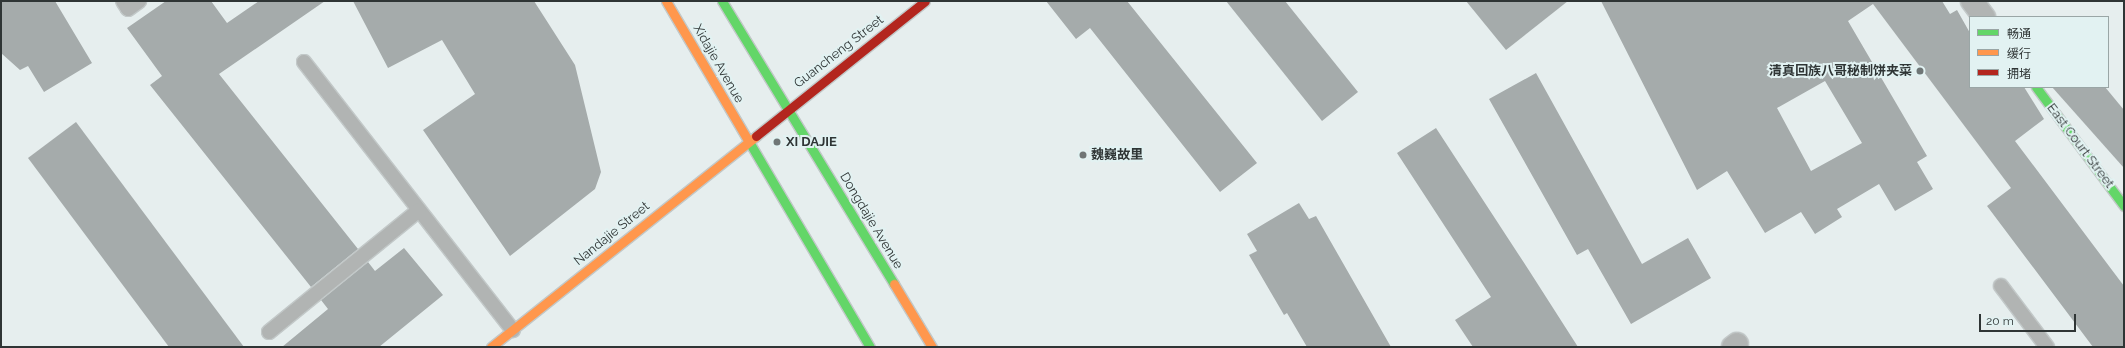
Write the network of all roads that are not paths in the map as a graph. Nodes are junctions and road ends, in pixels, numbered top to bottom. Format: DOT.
graph roads {
  1 [pos="123,1"];
  2 [pos="139,1"];
  3 [pos="666,1"];
  4 [pos="722,1"];
  5 [pos="925,1"];
  6 [pos="1972,1"];
  7 [pos="1983,16"];
  8 [pos="304,62"];
  9 [pos="2037,88"];
  10 [pos="787,109"];
  11 [pos="748,141"];
  12 [pos="2124,206"];
  13 [pos="419,210"];
  14 [pos="2001,286"];
  15 [pos="513,330"];
  16 [pos="269,332"];
  17 [pos="491,347"];
  18 [pos="870,347"];
  19 [pos="932,347"];
  20 [pos="2047,347"];
  1 -- 2 [label="lane"];
  3 -- 11 [label="main road, Xidajie Avenue"];
  4 -- 10 [label="main road"];
  5 -- 10 [label="main road, Guancheng Street"];
  6 -- 7 [label="street"];
  8 -- 13 [label="lane"];
  9 -- 12 [label="main road, East Court Street"];
  10 -- 11 [label="main road, Guancheng Street"];
  10 -- 19 [label="main road, Dongdajie Avenue"];
  11 -- 15 [label="main road, Nandajie Street"];
  11 -- 18 [label="main road"];
  13 -- 15 [label="lane"];
  13 -- 16 [label="lane"];
  14 -- 20 [label="lane"];
  15 -- 17 [label="main road, Nandajie Street"];
}
